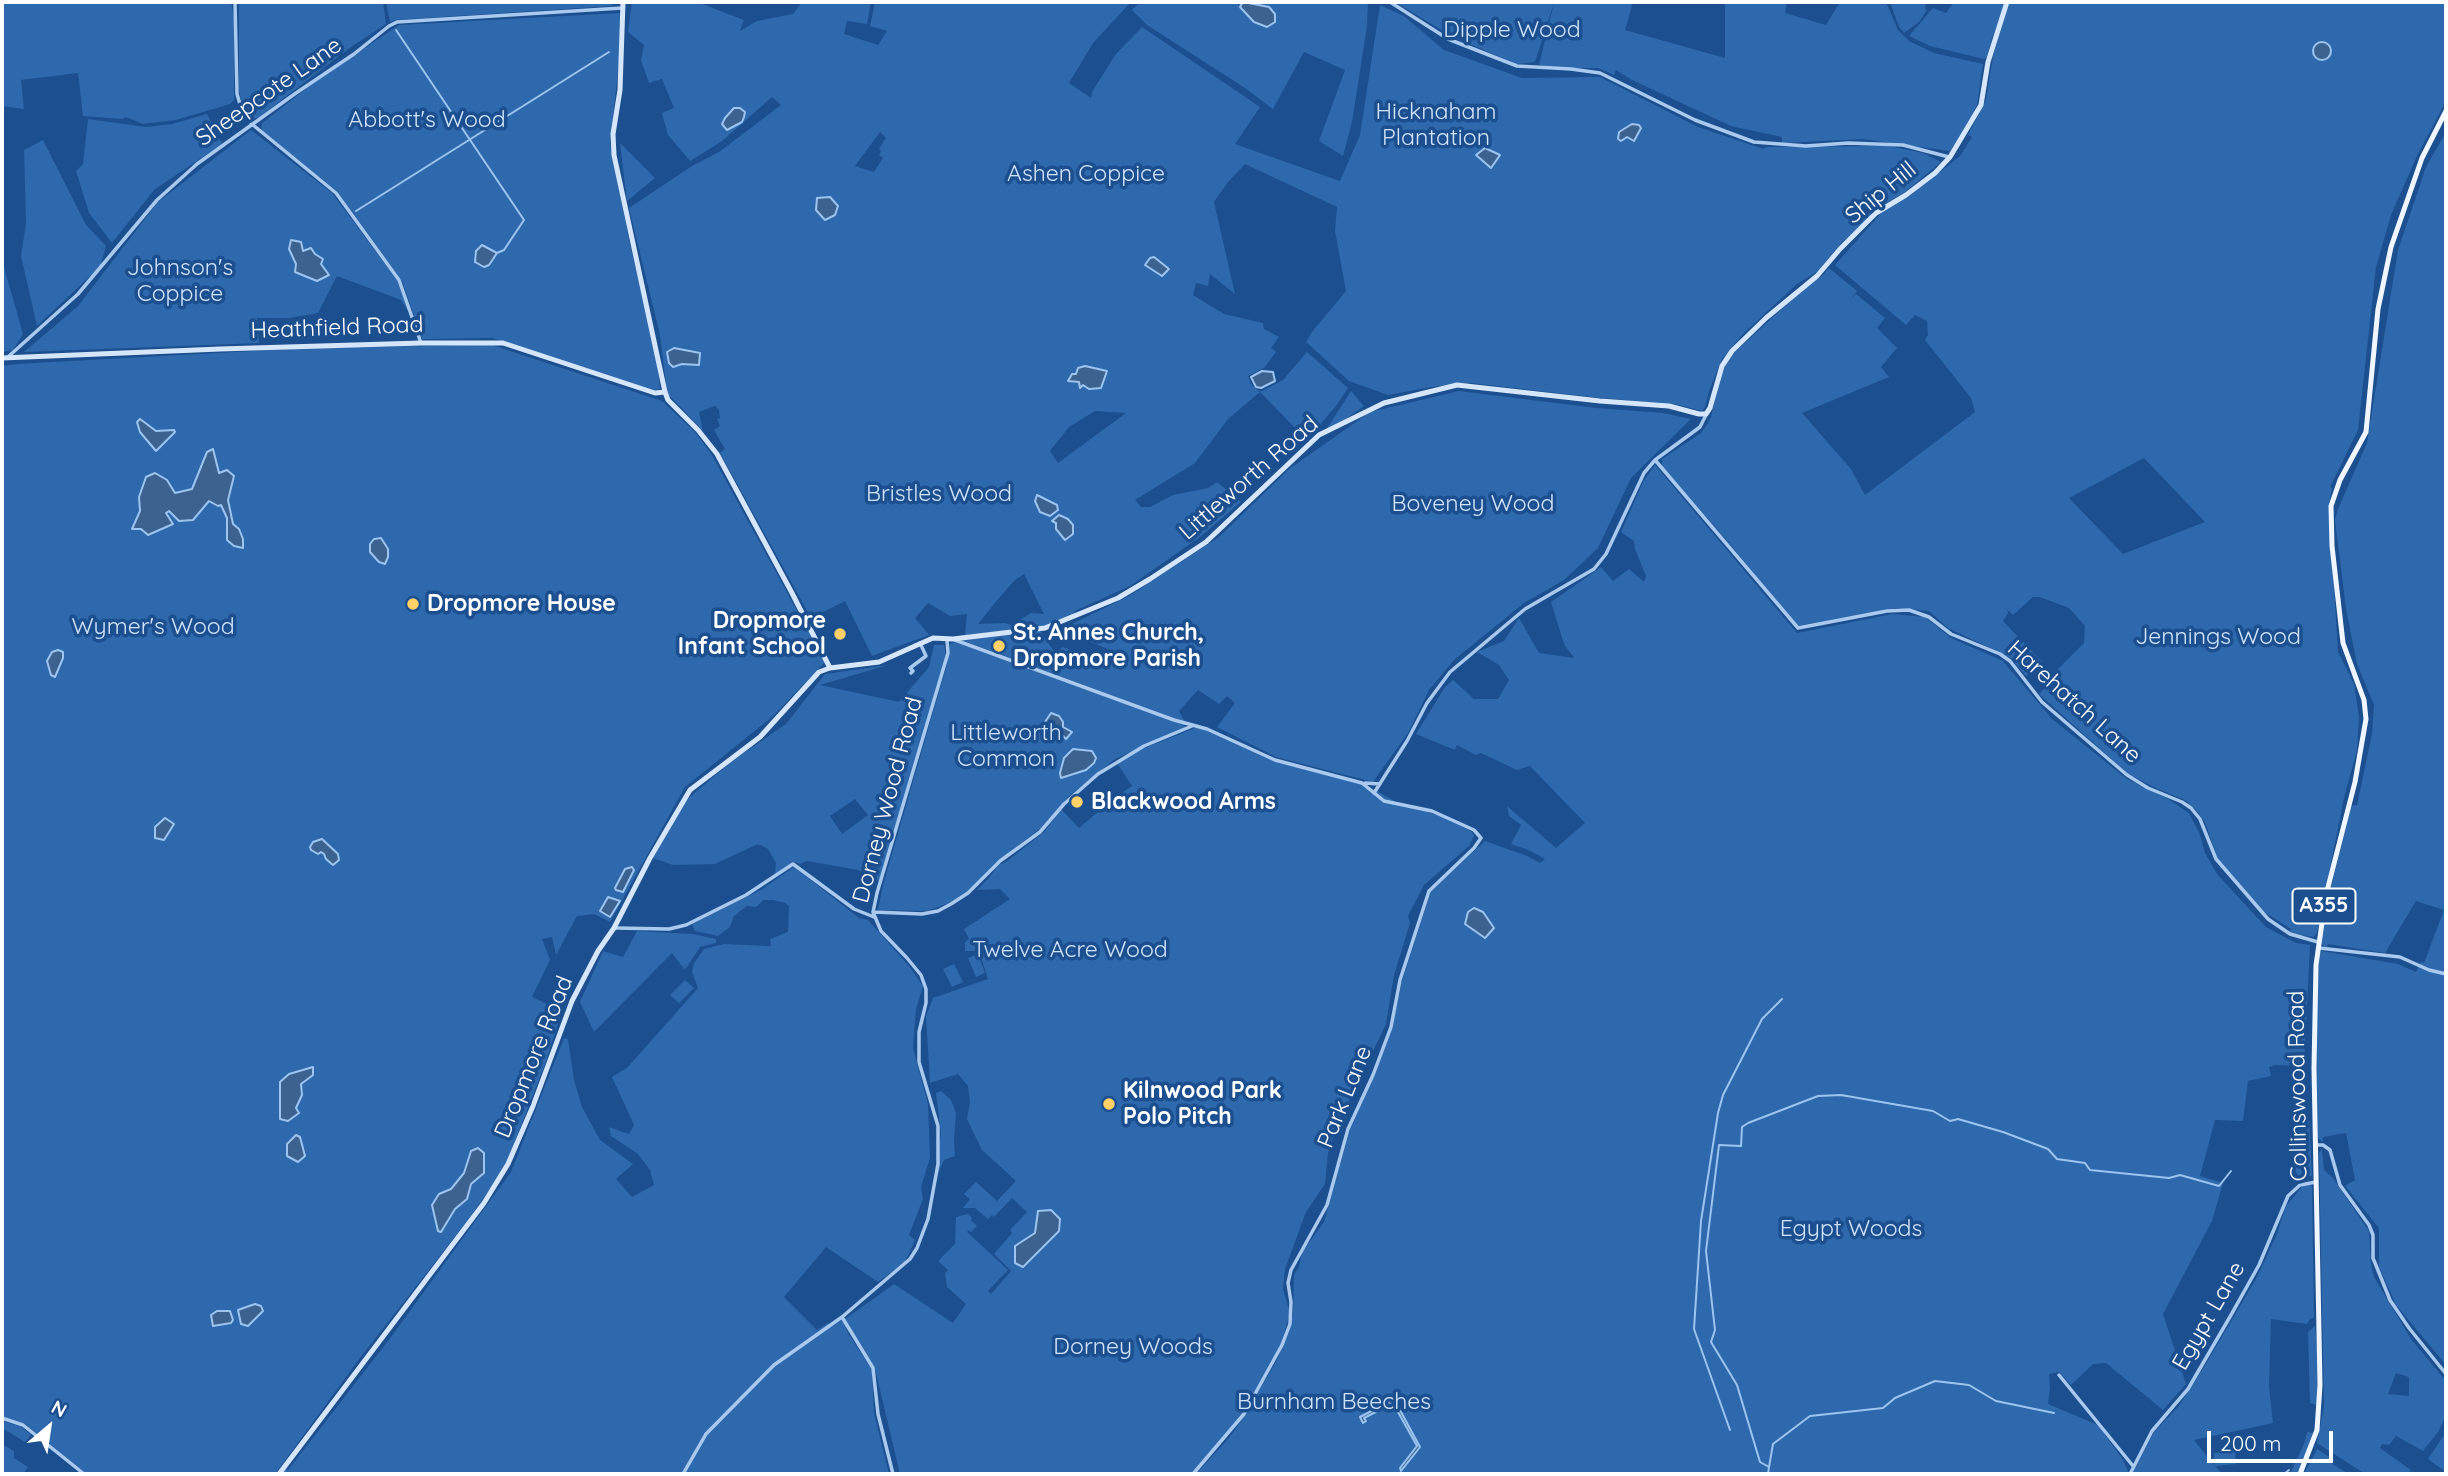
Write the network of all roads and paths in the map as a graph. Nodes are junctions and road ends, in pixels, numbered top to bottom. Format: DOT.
graph roads {
  1 [pos="235,2"];
  2 [pos="1390,2"];
  3 [pos="2007,2"];
  4 [pos="623,5"];
  5 [pos="2446,111"];
  6 [pos="253,125"];
  7 [pos="1950,157"];
  8 [pos="421,343"];
  9 [pos="5,358"];
  10 [pos="665,392"];
  11 [pos="1706,414"];
  12 [pos="1655,460"];
  13 [pos="950,639"];
  14 [pos="920,643"];
  15 [pos="830,668"];
  16 [pos="911,673"];
  17 [pos="1192,726"];
  18 [pos="1362,783"];
  19 [pos="1380,784"];
  20 [pos="1374,793"];
  21 [pos="874,914"];
  22 [pos="614,928"];
  23 [pos="2318,945"];
  24 [pos="2446,974"];
  25 [pos="2316,1145"];
  26 [pos="2316,1182"];
  27 [pos="842,1317"];
  28 [pos="2446,1374"];
  29 [pos="2059,1375"];
  30 [pos="2,1418"];
  31 [pos="2133,1466"];
  32 [pos="84,1474"];
  33 [pos="279,1474"];
  34 [pos="683,1474"];
  35 [pos="893,1474"];
  36 [pos="1194,1474"];
  37 [pos="2130,1474"];
  38 [pos="2300,1474"];
  1 -- 6 [label="street"];
  2 -- 7 [label="street"];
  3 -- 7 [label="street, Ship Hill"];
  4 -- 6 [label="street, Sheepcote Lane"];
  4 -- 10 [label="street"];
  5 -- 23 [label="main road, Collinswood Road / A355"];
  6 -- 8 [label="street"];
  6 -- 9 [label="street, Sheepcote Lane"];
  7 -- 11 [label="street, Ship Hill"];
  8 -- 9 [label="street, Heathfield Road"];
  8 -- 10 [label="street, Heathfield Road"];
  10 -- 15 [label="street"];
  11 -- 12 [label="street"];
  11 -- 13 [label="street, Littleworth Road"];
  12 -- 19 [label="street"];
  12 -- 23 [label="street, Harehatch Lane"];
  13 -- 14 [label="street, Littleworth Road"];
  13 -- 17 [label="street"];
  13 -- 21 [label="street, Dorney Wood Road"];
  14 -- 15 [label="street, Littleworth Road"];
  14 -- 16 [label="street"];
  15 -- 22 [label="street, Dropmore Road"];
  17 -- 18 [label="street"];
  17 -- 21 [label="street"];
  18 -- 19 [label="street"];
  18 -- 20 [label="street"];
  19 -- 20 [label="street"];
  20 -- 36 [label="street, Park Lane"];
  21 -- 22 [label="street"];
  21 -- 27 [label="street, Dorney Wood Road"];
  22 -- 33 [label="street, Dropmore Road"];
  23 -- 24 [label="street"];
  23 -- 25 [label="main road, Collinswood Road / A355"];
  25 -- 26 [label="main road, Collinswood Road / A355"];
  25 -- 28 [label="street"];
  26 -- 31 [label="street, Egypt Lane"];
  26 -- 38 [label="main road, Collinswood Road / A355"];
  27 -- 34 [label="street, Dorney Wood Road"];
  27 -- 35 [label="street"];
  29 -- 31 [label="street"];
  30 -- 32 [label="street"];
  31 -- 37 [label="street, Egypt Lane"];
}
